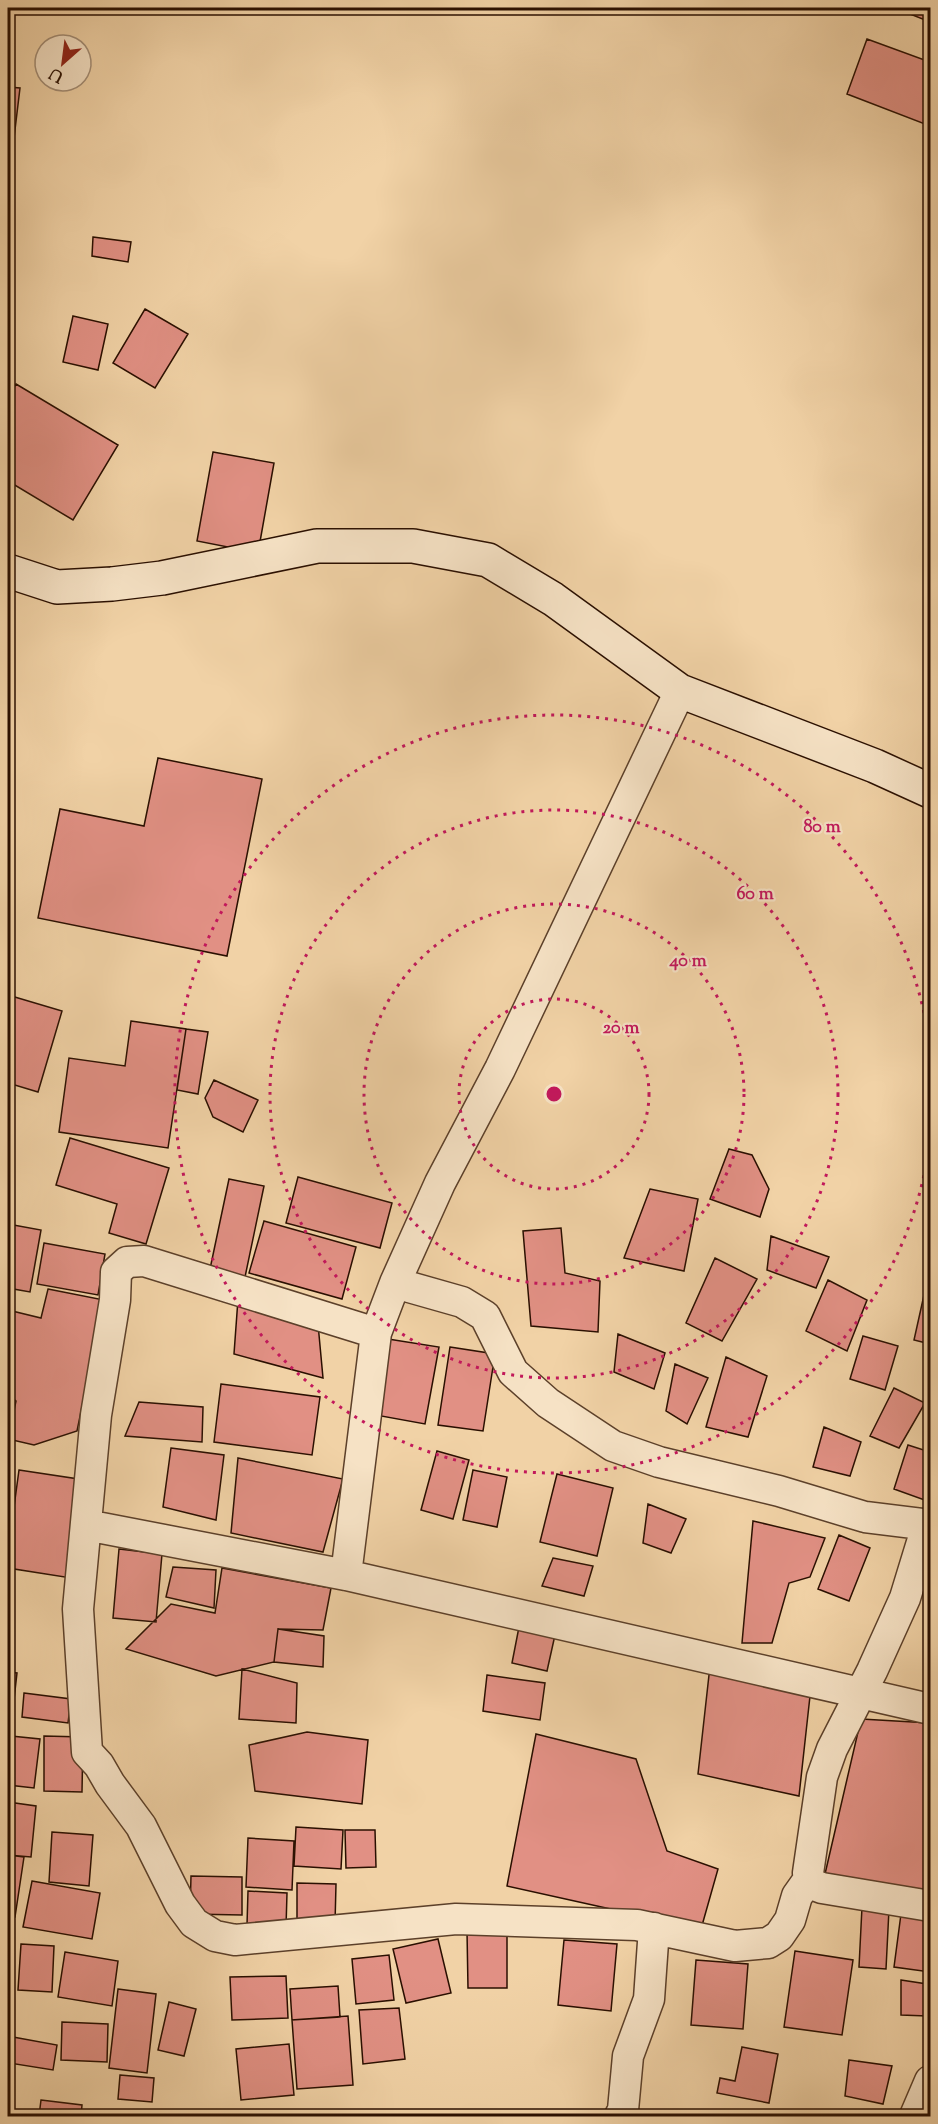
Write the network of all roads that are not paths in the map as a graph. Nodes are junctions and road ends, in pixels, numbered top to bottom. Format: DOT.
graph roads {
  1 [pos="8,571"];
  2 [pos="680,691"];
  3 [pos="930,791"];
  4 [pos="395,1282"];
  5 [pos="376,1333"];
  6 [pos="86,1525"];
  7 [pos="929,1525"];
  8 [pos="346,1575"];
  9 [pos="860,1694"];
  10 [pos="930,1709"];
  11 [pos="809,1880"];
  12 [pos="930,1906"];
  13 [pos="654,1928"];
  14 [pos="930,2081"];
  15 [pos="620,2116"];
  16 [pos="915,2116"];
  1 -- 2 [label="street"];
  2 -- 3 [label="street"];
  2 -- 4 [label="street"];
  4 -- 5 [label="street"];
  4 -- 7 [label="street"];
  5 -- 6 [label="street"];
  5 -- 8 [label="street"];
  6 -- 8 [label="street"];
  6 -- 13 [label="street"];
  7 -- 9 [label="street"];
  8 -- 9 [label="street"];
  9 -- 10 [label="street"];
  9 -- 11 [label="street"];
  11 -- 12 [label="street"];
  11 -- 13 [label="street"];
  13 -- 15 [label="street"];
  14 -- 16 [label="street"];
}
